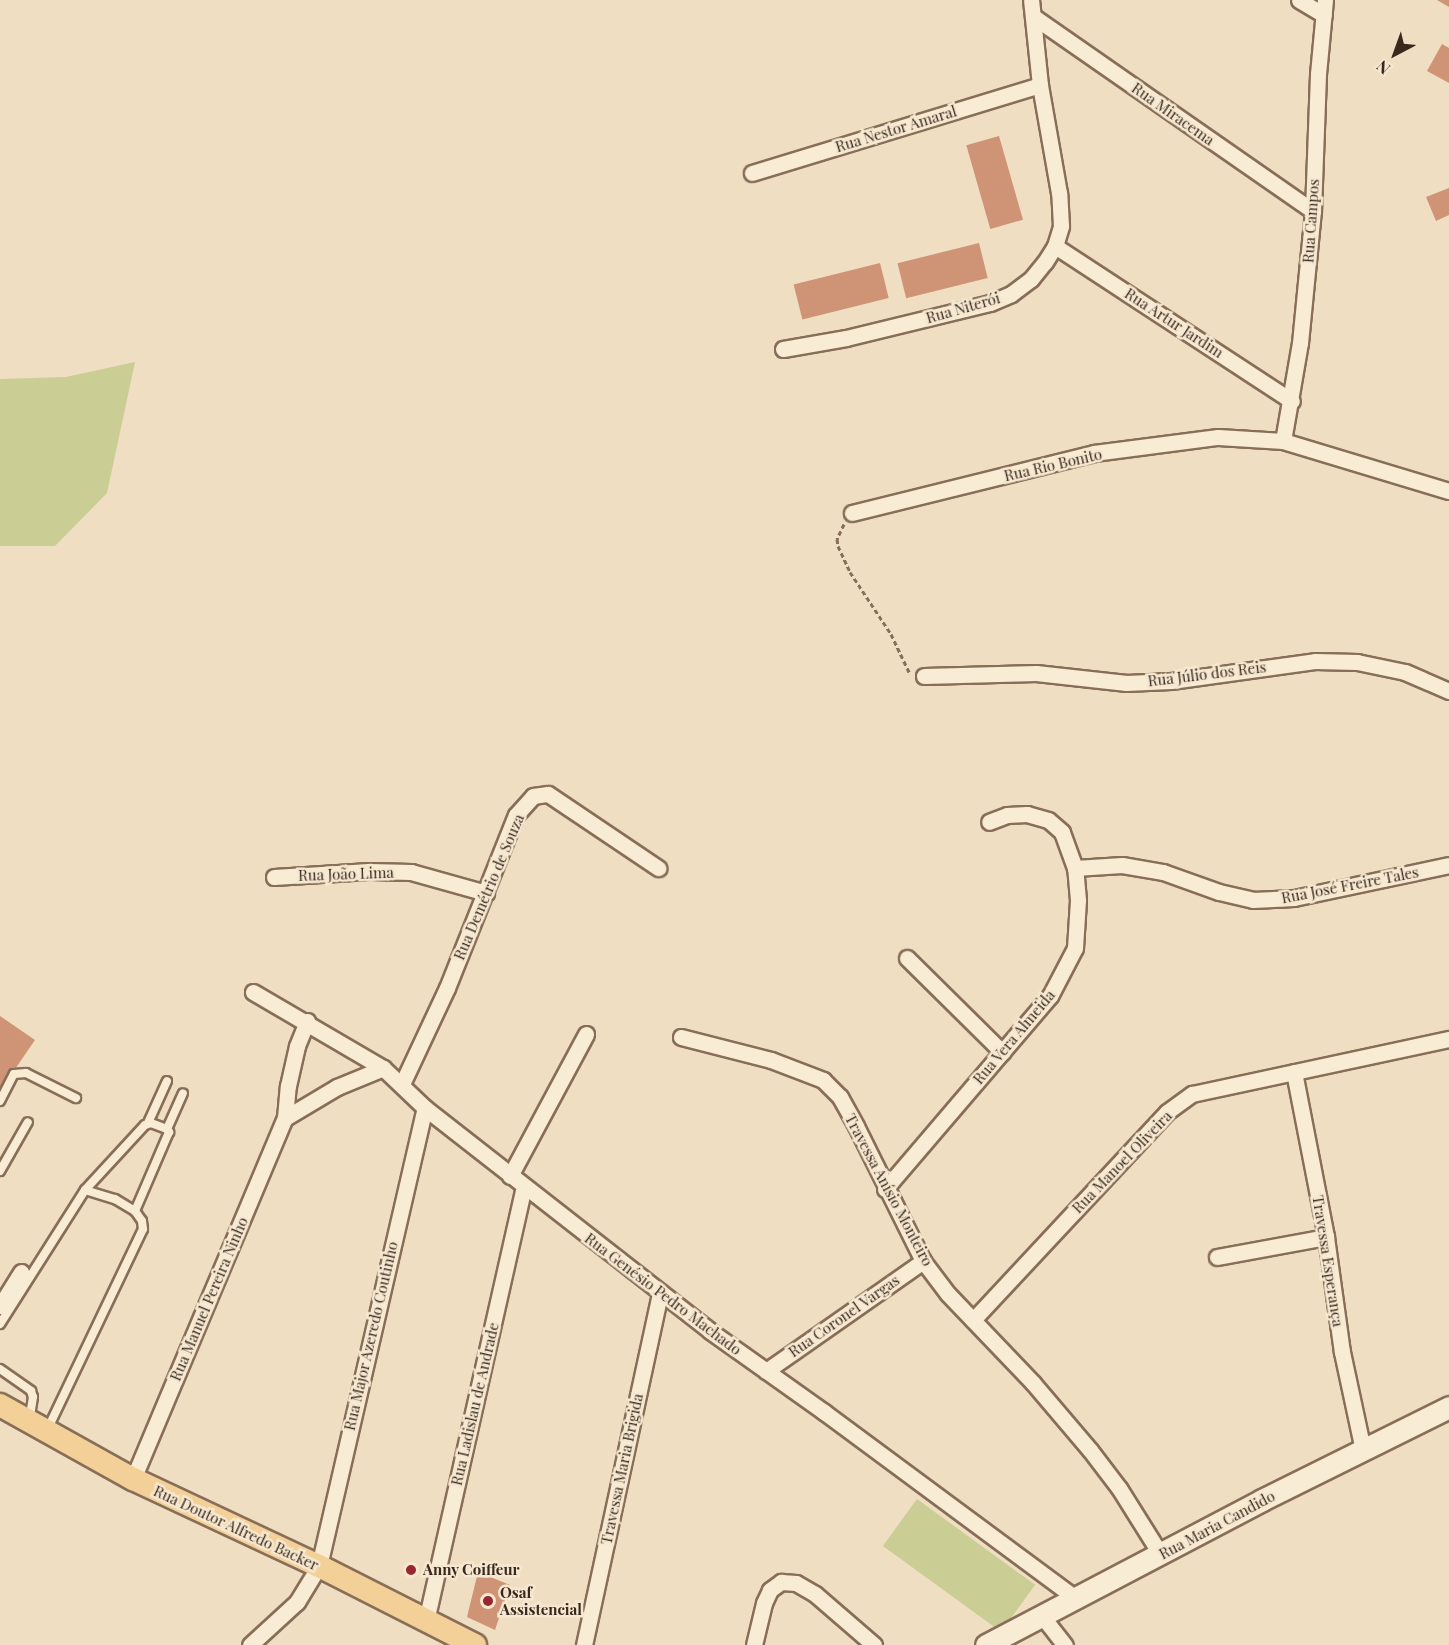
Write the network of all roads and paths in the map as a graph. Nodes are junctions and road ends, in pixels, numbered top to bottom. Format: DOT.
graph roads {
  1 [pos="1031,0"];
  2 [pos="1299,0"];
  3 [pos="1324,7"];
  4 [pos="1034,17"];
  5 [pos="1040,85"];
  6 [pos="752,173"];
  7 [pos="1313,211"];
  8 [pos="1055,246"];
  9 [pos="783,349"];
  10 [pos="1292,401"];
  11 [pos="1283,441"];
  12 [pos="1449,491"];
  13 [pos="852,513"];
  14 [pos="924,676"];
  15 [pos="1449,691"];
  16 [pos="989,822"];
  17 [pos="1449,865"];
  18 [pos="658,868"];
  19 [pos="1075,868"];
  20 [pos="274,877"];
  21 [pos="486,892"];
  22 [pos="907,958"];
  23 [pos="253,992"];
  24 [pos="307,1021"];
  25 [pos="586,1034"];
  26 [pos="681,1037"];
  27 [pos="1449,1039"];
  28 [pos="1002,1052"];
  29 [pos="383,1068"];
  30 [pos="1294,1072"];
  31 [pos="167,1081"];
  32 [pos="402,1084"];
  33 [pos="183,1093"];
  34 [pos="76,1098"];
  35 [pos="0,1101"];
  36 [pos="425,1108"];
  37 [pos="285,1118"];
  38 [pos="28,1122"];
  39 [pos="148,1123"];
  40 [pos="168,1129"];
  41 [pos="0,1172"];
  42 [pos="510,1176"];
  43 [pos="524,1187"];
  44 [pos="885,1189"];
  45 [pos="85,1191"];
  46 [pos="135,1211"];
  47 [pos="1326,1237"];
  48 [pos="1217,1257"];
  49 [pos="923,1261"];
  50 [pos="21,1272"];
  51 [pos="660,1292"];
  52 [pos="0,1306"];
  53 [pos="973,1320"];
  54 [pos="0,1324"];
  55 [pos="0,1369"];
  56 [pos="766,1371"];
  57 [pos="0,1405"];
  58 [pos="1449,1407"];
  59 [pos="38,1427"];
  60 [pos="1363,1450"];
  61 [pos="133,1479"];
  62 [pos="1161,1555"];
  63 [pos="319,1566"];
  64 [pos="1075,1598"];
  65 [pos="1042,1616"];
  66 [pos="426,1621"];
  67 [pos="250,1645"];
  68 [pos="475,1645"];
  69 [pos="584,1645"];
  70 [pos="754,1645"];
  71 [pos="874,1645"];
  72 [pos="986,1645"];
  73 [pos="1065,1645"];
  1 -- 4 [label="street, Rua Niterói"];
  2 -- 3 [label="street"];
  3 -- 7 [label="street, Rua Campos"];
  4 -- 5 [label="street, Rua Niterói"];
  4 -- 7 [label="street, Rua Miracema"];
  5 -- 6 [label="street, Rua Nestor Amaral"];
  5 -- 8 [label="street, Rua Niterói"];
  7 -- 10 [label="street, Rua Campos"];
  8 -- 9 [label="street, Rua Niterói"];
  8 -- 10 [label="street, Rua Artur Jardim"];
  10 -- 11 [label="street, Rua Campos"];
  11 -- 12 [label="street, Rua Rio Bonito"];
  11 -- 13 [label="street, Rua Rio Bonito"];
  13 -- 14 [label="path"];
  14 -- 15 [label="street, Rua Júlio dos Reis"];
  16 -- 19 [label="street, Rua Vera Almeida"];
  17 -- 19 [label="street, Rua José Freire Tales"];
  18 -- 21 [label="street, Rua Demétrio de Souza"];
  19 -- 28 [label="street, Rua Vera Almeida"];
  20 -- 21 [label="street, Rua João Lima"];
  21 -- 32 [label="street, Rua Demétrio de Souza"];
  22 -- 28 [label="street"];
  23 -- 24 [label="street, Rua Genésio Pedro Machado"];
  24 -- 29 [label="street, Rua Genésio Pedro Machado"];
  24 -- 37 [label="street, Rua Manuel Pereira Ninho"];
  25 -- 42 [label="street"];
  26 -- 44 [label="street, Travessa Anísio Monteiro"];
  27 -- 30 [label="street, Rua Manoel Oliveira"];
  28 -- 44 [label="street, Rua Vera Almeida"];
  29 -- 32 [label="street, Rua Genésio Pedro Machado"];
  29 -- 37 [label="street"];
  30 -- 47 [label="street, Travessa Esperança"];
  30 -- 53 [label="street, Rua Manoel Oliveira"];
  31 -- 39 [label="lane"];
  32 -- 36 [label="street, Rua Genésio Pedro Machado"];
  33 -- 40 [label="lane"];
  34 -- 35 [label="lane"];
  36 -- 42 [label="street, Rua Genésio Pedro Machado"];
  36 -- 63 [label="street, Rua Major Azeredo Coutinho"];
  37 -- 61 [label="street, Rua Manuel Pereira Ninho"];
  38 -- 41 [label="lane"];
  39 -- 40 [label="lane"];
  39 -- 45 [label="lane"];
  40 -- 46 [label="lane"];
  42 -- 43 [label="street, Rua Genésio Pedro Machado"];
  43 -- 51 [label="street, Rua Genésio Pedro Machado"];
  43 -- 66 [label="street, Rua Ladislau de Andrade"];
  44 -- 49 [label="street, Travessa Anísio Monteiro"];
  45 -- 46 [label="lane"];
  45 -- 54 [label="lane"];
  46 -- 59 [label="lane"];
  47 -- 48 [label="street"];
  47 -- 60 [label="street, Travessa Esperança"];
  49 -- 53 [label="street, Travessa Anísio Monteiro"];
  49 -- 56 [label="street, Rua Coronel Vargas"];
  50 -- 52 [label="street"];
  51 -- 56 [label="street, Rua Genésio Pedro Machado"];
  51 -- 69 [label="street, Travessa Maria Brigida"];
  53 -- 62 [label="street, Travessa Anísio Monteiro"];
  55 -- 59 [label="lane"];
  56 -- 64 [label="street, Rua Genésio Pedro Machado"];
  57 -- 59 [label="main road, Rua Doutor Alfredo Backer"];
  58 -- 60 [label="street, Rua Maria Candido"];
  59 -- 61 [label="main road, Rua Doutor Alfredo Backer"];
  60 -- 62 [label="street, Rua Maria Candido"];
  61 -- 63 [label="main road, Rua Doutor Alfredo Backer"];
  62 -- 64 [label="street, Rua Maria Candido"];
  63 -- 66 [label="main road, Rua Doutor Alfredo Backer"];
  63 -- 67 [label="street, Rua Major Azeredo Coutinho"];
  64 -- 65 [label="street, Rua Maria Candido"];
  65 -- 72 [label="street, Rua Maria Candido"];
  65 -- 73 [label="street"];
  66 -- 68 [label="main road, Rua Doutor Alfredo Backer"];
  70 -- 71 [label="street"];
}
